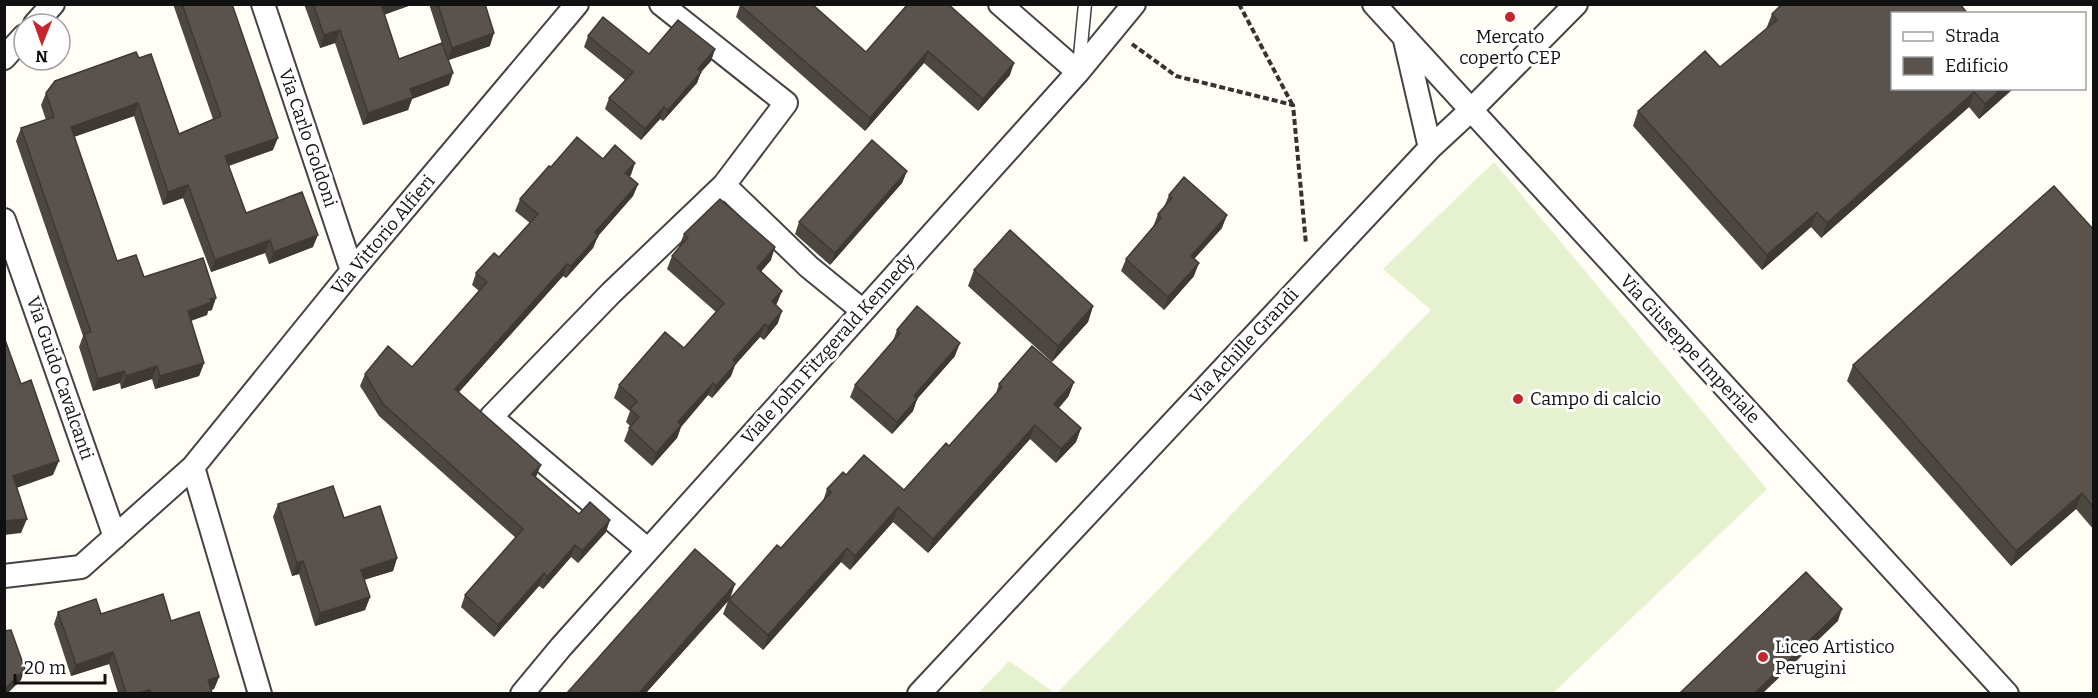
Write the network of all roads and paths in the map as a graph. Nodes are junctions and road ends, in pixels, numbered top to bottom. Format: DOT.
graph roads {
  1 [pos="263,4"];
  2 [pos="577,4"];
  3 [pos="661,4"];
  4 [pos="1000,4"];
  5 [pos="1085,4"];
  6 [pos="1134,4"];
  7 [pos="1239,4"];
  8 [pos="1374,4"];
  9 [pos="1576,4"];
  10 [pos="1113,30"];
  11 [pos="1405,39"];
  12 [pos="1078,72"];
  13 [pos="1293,105"];
  14 [pos="1471,110"];
  15 [pos="1430,148"];
  16 [pos="724,185"];
  17 [pos="4,220"];
  18 [pos="352,272"];
  19 [pos="1309,277"];
  20 [pos="863,311"];
  21 [pos="193,467"];
  22 [pos="115,537"];
  23 [pos="648,550"];
  24 [pos="4,576"];
  25 [pos="260,693"];
  26 [pos="522,693"];
  27 [pos="919,693"];
  28 [pos="2007,693"];
  1 -- 18 [label="street, Via Carlo Goldoni"];
  2 -- 18 [label="street, Via Vittorio Alfieri"];
  3 -- 16 [label="street"];
  4 -- 12 [label="street"];
  5 -- 12 [label="lane"];
  6 -- 10 [label="street, Viale John Fitzgerald Kennedy"];
  7 -- 13 [label="path"];
  8 -- 11 [label="street, Via Giuseppe Imperiale"];
  9 -- 14 [label="street, Via Achille Grandi"];
  10 -- 12 [label="street, Viale John Fitzgerald Kennedy"];
  10 -- 13 [label="path"];
  11 -- 14 [label="street, Via Giuseppe Imperiale"];
  11 -- 15 [label="street"];
  12 -- 20 [label="street, Viale John Fitzgerald Kennedy"];
  13 -- 19 [label="path"];
  14 -- 15 [label="street, Via Achille Grandi"];
  14 -- 28 [label="street, Via Giuseppe Imperiale"];
  15 -- 19 [label="street, Via Achille Grandi"];
  16 -- 20 [label="street"];
  16 -- 23 [label="street"];
  17 -- 22 [label="street, Via Guido Cavalcanti"];
  18 -- 21 [label="street, Via Vittorio Alfieri"];
  19 -- 27 [label="street, Via Achille Grandi"];
  20 -- 23 [label="street, Viale John Fitzgerald Kennedy"];
  21 -- 22 [label="street, Via Vittorio Alfieri"];
  21 -- 25 [label="street"];
  22 -- 24 [label="street, Via Vittorio Alfieri"];
  23 -- 26 [label="street, Viale John Fitzgerald Kennedy"];
}
